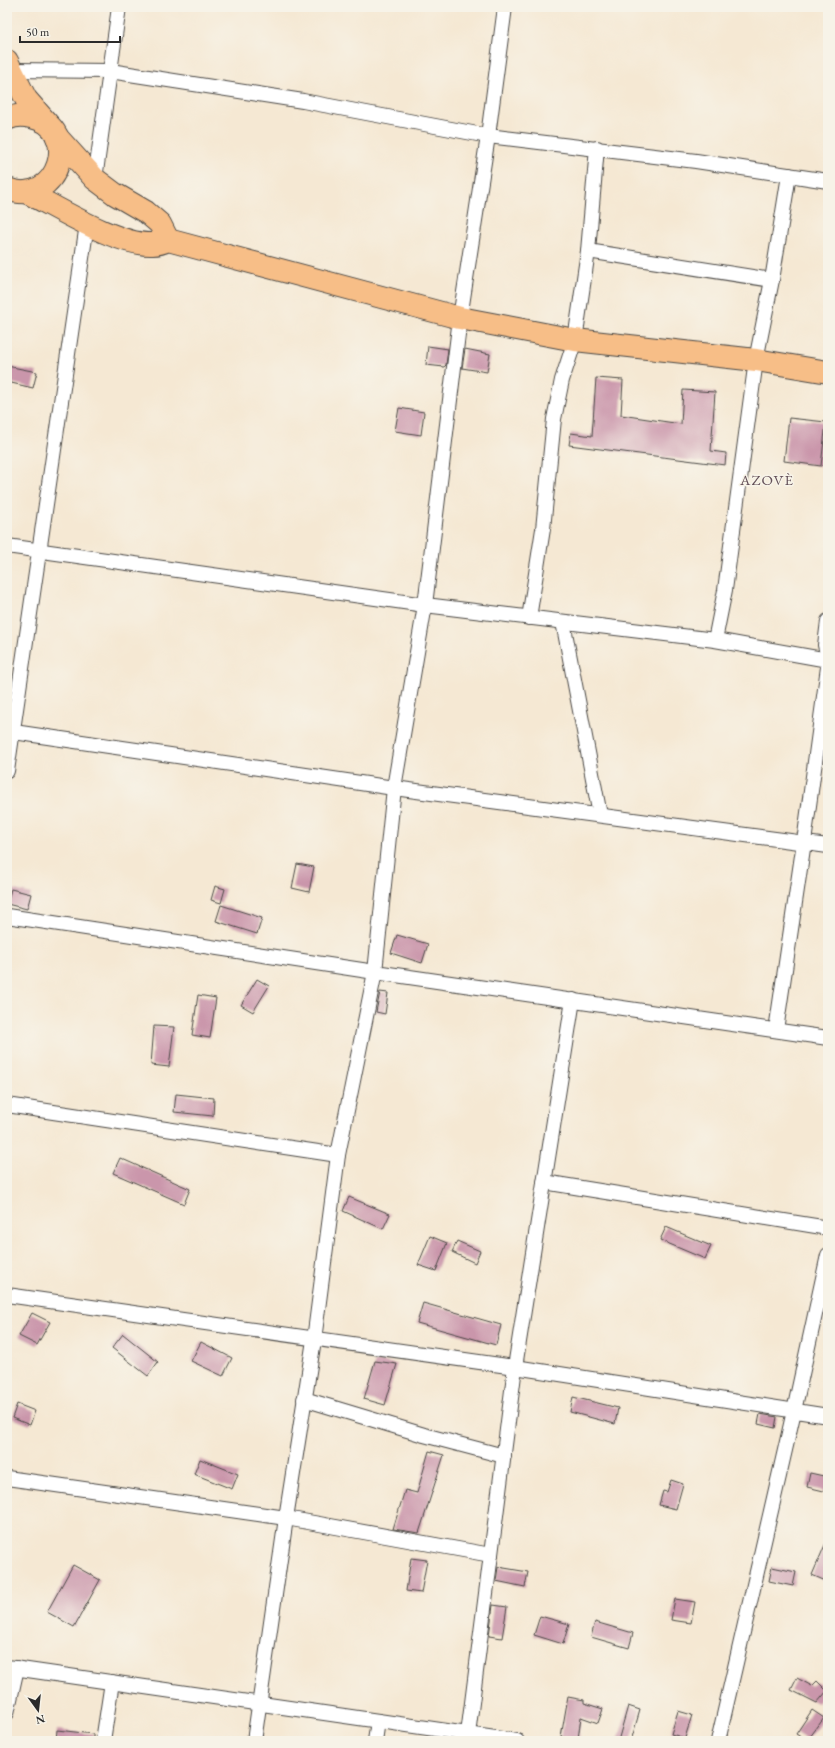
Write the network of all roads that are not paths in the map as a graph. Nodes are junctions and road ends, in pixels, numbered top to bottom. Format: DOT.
graph roads {
  1 [pos="119,7"];
  2 [pos="505,7"];
  3 [pos="9,66"];
  4 [pos="110,71"];
  5 [pos="7,119"];
  6 [pos="53,131"];
  7 [pos="488,136"];
  8 [pos="597,148"];
  9 [pos="789,175"];
  10 [pos="95,179"];
  11 [pos="828,180"];
  12 [pos="16,190"];
  13 [pos="87,224"];
  14 [pos="168,240"];
  15 [pos="588,251"];
  16 [pos="772,280"];
  17 [pos="460,318"];
  18 [pos="575,340"];
  19 [pos="756,360"];
  20 [pos="828,372"];
  21 [pos="7,546"];
  22 [pos="40,550"];
  23 [pos="425,605"];
  24 [pos="529,618"];
  25 [pos="828,621"];
  26 [pos="563,622"];
  27 [pos="715,640"];
  28 [pos="828,659"];
  29 [pos="828,667"];
  30 [pos="10,731"];
  31 [pos="7,771"];
  32 [pos="394,788"];
  33 [pos="600,815"];
  34 [pos="804,842"];
  35 [pos="828,846"];
  36 [pos="7,916"];
  37 [pos="375,972"];
  38 [pos="573,1000"];
  39 [pos="776,1030"];
  40 [pos="828,1038"];
  41 [pos="7,1105"];
  42 [pos="338,1155"];
  43 [pos="544,1182"];
  44 [pos="828,1228"];
  45 [pos="828,1255"];
  46 [pos="7,1295"];
  47 [pos="314,1340"];
  48 [pos="515,1367"];
  49 [pos="304,1399"];
  50 [pos="794,1411"];
  51 [pos="828,1416"];
  52 [pos="504,1456"];
  53 [pos="7,1478"];
  54 [pos="286,1518"];
  55 [pos="491,1555"];
  56 [pos="12,1668"];
  57 [pos="112,1682"];
  58 [pos="259,1703"];
  59 [pos="7,1712"];
  60 [pos="378,1721"];
  61 [pos="468,1734"];
  62 [pos="487,1739"];
  63 [pos="104,1741"];
  64 [pos="254,1741"];
  65 [pos="375,1741"];
  66 [pos="517,1741"];
  67 [pos="718,1741"];
  1 -- 4 [label="street"];
  2 -- 7 [label="street"];
  3 -- 4 [label="street"];
  3 -- 6 [label="main road"];
  4 -- 7 [label="street"];
  4 -- 10 [label="street"];
  5 -- 6 [label="main road"];
  6 -- 10 [label="main road"];
  6 -- 12 [label="main road"];
  7 -- 8 [label="street"];
  7 -- 17 [label="street"];
  8 -- 9 [label="street"];
  8 -- 15 [label="street"];
  9 -- 11 [label="street"];
  9 -- 16 [label="street"];
  10 -- 14 [label="main road"];
  12 -- 13 [label="main road"];
  13 -- 14 [label="main road"];
  13 -- 22 [label="street"];
  14 -- 17 [label="main road"];
  15 -- 16 [label="street"];
  15 -- 18 [label="street"];
  16 -- 19 [label="street"];
  17 -- 18 [label="main road"];
  17 -- 23 [label="street"];
  18 -- 19 [label="main road"];
  18 -- 24 [label="street"];
  19 -- 20 [label="main road"];
  19 -- 27 [label="street"];
  21 -- 22 [label="street"];
  22 -- 23 [label="street"];
  22 -- 30 [label="street"];
  23 -- 24 [label="street"];
  23 -- 32 [label="street"];
  24 -- 26 [label="street"];
  25 -- 28 [label="street"];
  26 -- 27 [label="street"];
  26 -- 33 [label="street"];
  27 -- 28 [label="street"];
  29 -- 34 [label="street"];
  30 -- 31 [label="street"];
  30 -- 32 [label="street"];
  32 -- 33 [label="street"];
  32 -- 37 [label="street"];
  33 -- 34 [label="street"];
  34 -- 35 [label="street"];
  34 -- 39 [label="street"];
  36 -- 37 [label="street"];
  37 -- 38 [label="street"];
  37 -- 42 [label="street"];
  38 -- 39 [label="street"];
  38 -- 43 [label="street"];
  39 -- 40 [label="street"];
  41 -- 42 [label="street"];
  42 -- 47 [label="street"];
  43 -- 44 [label="street"];
  43 -- 48 [label="street"];
  45 -- 50 [label="street"];
  46 -- 47 [label="street"];
  47 -- 48 [label="street"];
  47 -- 49 [label="street"];
  48 -- 50 [label="street"];
  48 -- 52 [label="street"];
  49 -- 52 [label="street"];
  49 -- 54 [label="street"];
  50 -- 51 [label="street"];
  50 -- 67 [label="street"];
  52 -- 55 [label="street"];
  53 -- 54 [label="street"];
  54 -- 55 [label="street"];
  54 -- 58 [label="street"];
  55 -- 61 [label="street"];
  56 -- 57 [label="street"];
  56 -- 59 [label="street"];
  57 -- 58 [label="street"];
  57 -- 63 [label="street"];
  58 -- 60 [label="street"];
  58 -- 64 [label="street"];
  60 -- 61 [label="street"];
  60 -- 65 [label="street"];
  61 -- 62 [label="street"];
  62 -- 66 [label="street"];
}
